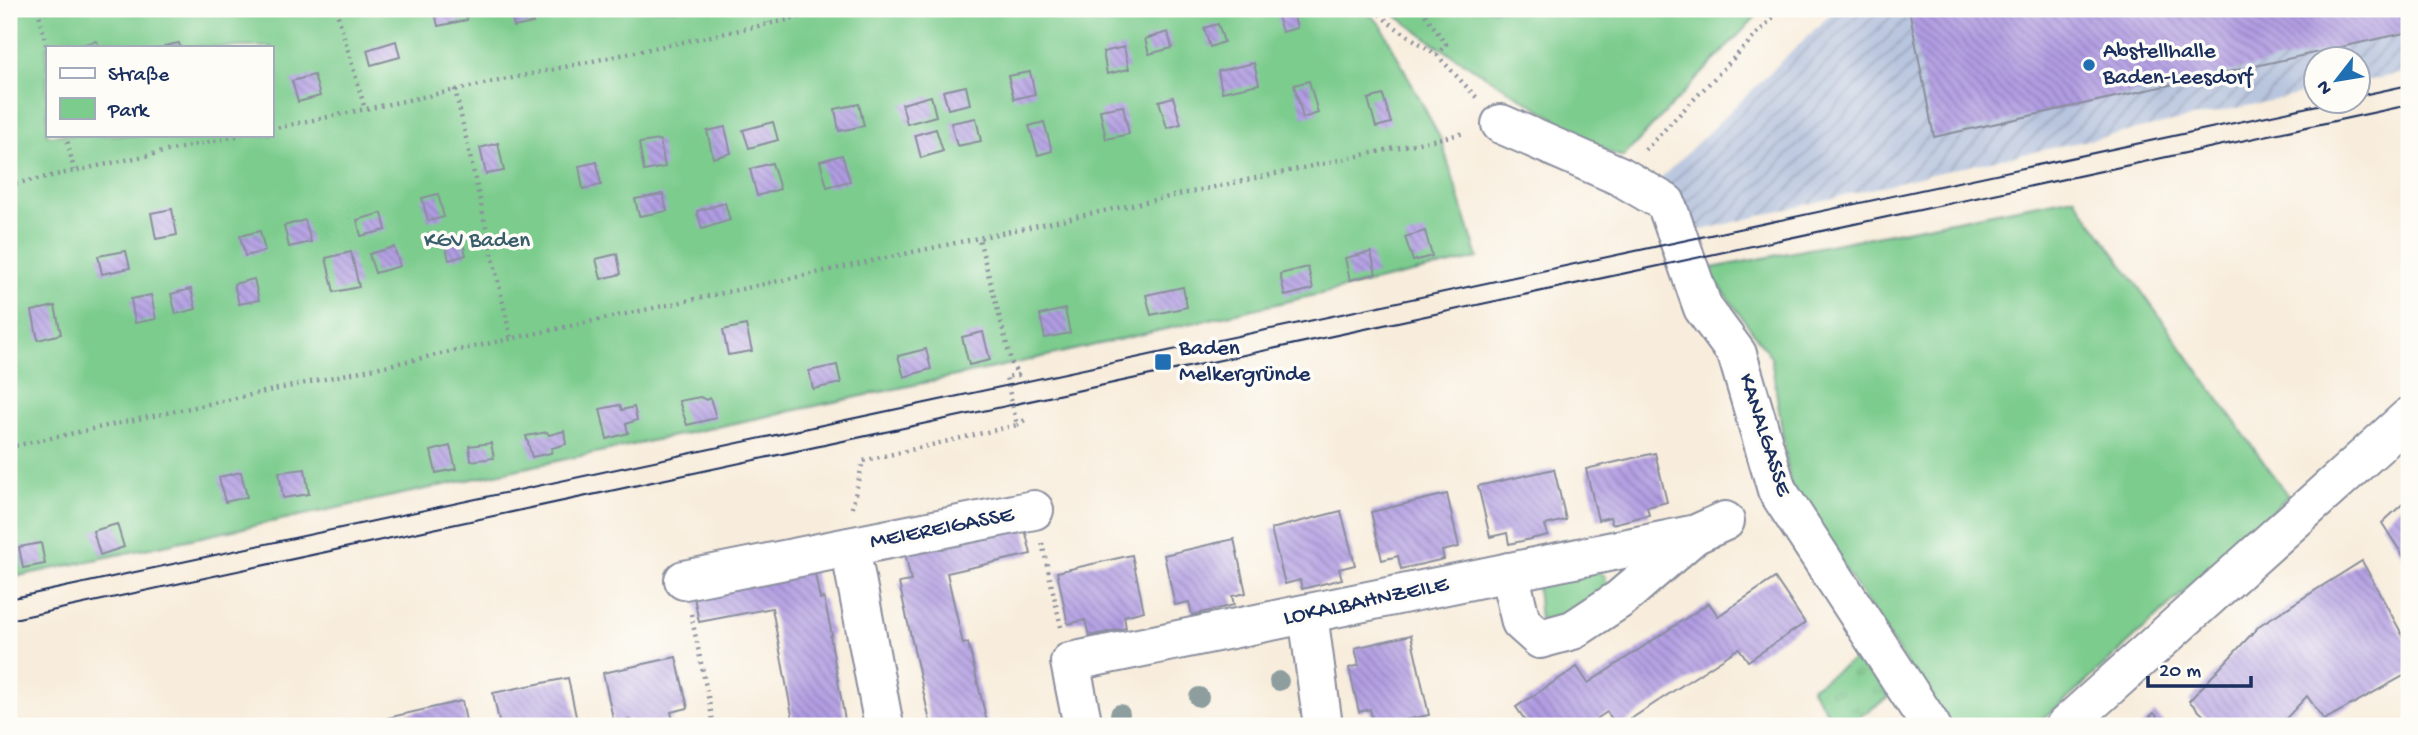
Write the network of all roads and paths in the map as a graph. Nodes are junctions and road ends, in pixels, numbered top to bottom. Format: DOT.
graph roads {
  1 [pos="38,9"];
  2 [pos="336,9"];
  3 [pos="764,9"];
  4 [pos="839,9"];
  5 [pos="1375,9"];
  6 [pos="1421,9"];
  7 [pos="1781,9"];
  8 [pos="768,23"];
  9 [pos="46,46"];
  10 [pos="1437,55"];
  11 [pos="456,89"];
  12 [pos="365,109"];
  13 [pos="1501,124"];
  14 [pos="273,129"];
  15 [pos="66,136"];
  16 [pos="237,136"];
  17 [pos="1441,140"];
  18 [pos="74,170"];
  19 [pos="1620,176"];
  20 [pos="9,185"];
  21 [pos="979,239"];
  22 [pos="511,339"];
  23 [pos="2409,417"];
  24 [pos="1028,418"];
  25 [pos="1017,425"];
  26 [pos="9,447"];
  27 [pos="1034,510"];
  28 [pos="850,547"];
  29 [pos="1509,572"];
  30 [pos="684,580"];
  31 [pos="1308,614"];
  32 [pos="1070,662"];
  33 [pos="1319,725"];
  34 [pos="714,726"];
  35 [pos="884,726"];
  36 [pos="1083,726"];
  37 [pos="1931,726"];
  38 [pos="2065,726"];
  1 -- 9 [label="path"];
  2 -- 12 [label="path"];
  3 -- 8 [label="path"];
  4 -- 8 [label="path"];
  5 -- 10 [label="path"];
  6 -- 10 [label="path"];
  7 -- 19 [label="path"];
  8 -- 11 [label="path"];
  10 -- 13 [label="path"];
  11 -- 12 [label="path"];
  11 -- 22 [label="path"];
  12 -- 14 [label="path"];
  13 -- 19 [label="street"];
  15 -- 18 [label="path"];
  16 -- 18 [label="path"];
  17 -- 21 [label="path"];
  18 -- 20 [label="path"];
  19 -- 37 [label="street, KANALGASSE"];
  21 -- 22 [label="path"];
  21 -- 25 [label="path"];
  22 -- 26 [label="path"];
  23 -- 38 [label="street"];
  24 -- 25 [label="path"];
  25 -- 28 [label="path"];
  27 -- 28 [label="street, MEIEREIGASSE"];
  27 -- 32 [label="path"];
  28 -- 30 [label="street, MEIEREIGASSE"];
  28 -- 35 [label="street, MEIEREIGASSE"];
  29 -- 29 [label="street, LOKALBAHNZEILE"];
  29 -- 31 [label="street, LOKALBAHNZEILE"];
  30 -- 34 [label="path"];
  31 -- 32 [label="street, LOKALBAHNZEILE"];
  31 -- 33 [label="street"];
  32 -- 36 [label="street"];
}
